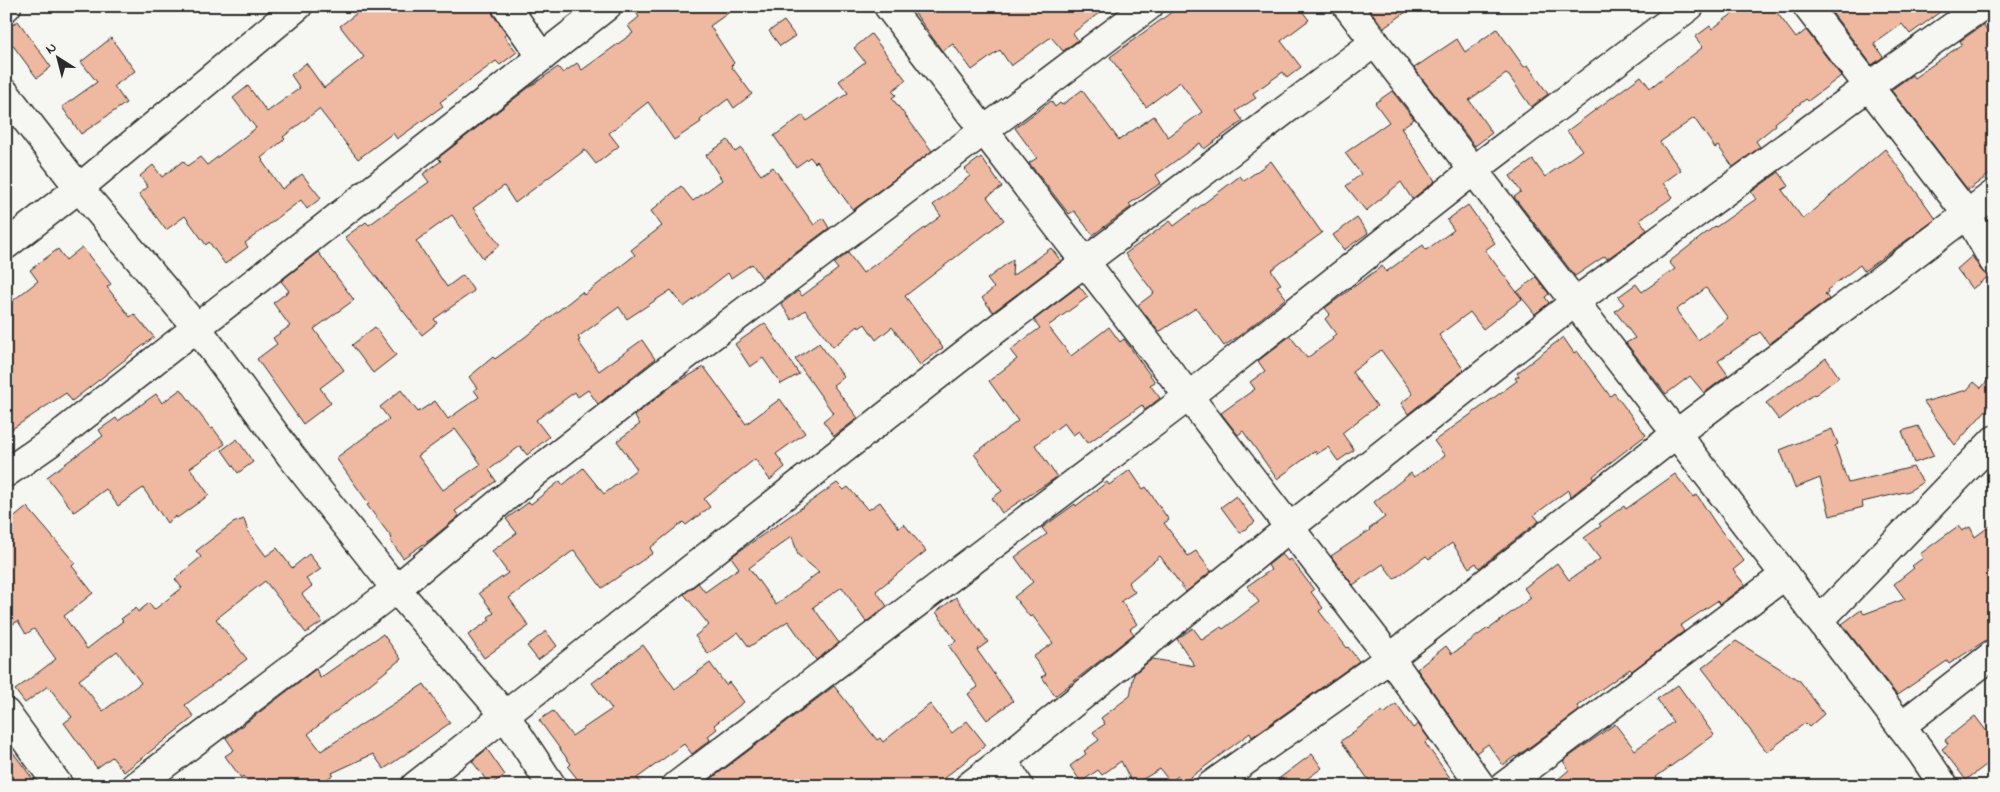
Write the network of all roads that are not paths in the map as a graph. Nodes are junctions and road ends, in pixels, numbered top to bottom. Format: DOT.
graph roads {
  1 [pos="298,6"];
  2 [pos="506,6"];
  3 [pos="607,6"];
  4 [pos="888,6"];
  5 [pos="1149,6"];
  6 [pos="1347,6"];
  7 [pos="1690,6"];
  8 [pos="1807,6"];
  9 [pos="1982,6"];
  10 [pos="1375,42"];
  11 [pos="542,57"];
  12 [pos="1869,86"];
  13 [pos="6,94"];
  14 [pos="984,130"];
  15 [pos="1474,170"];
  16 [pos="79,188"];
  17 [pos="1994,194"];
  18 [pos="1967,214"];
  19 [pos="6,245"];
  20 [pos="1085,262"];
  21 [pos="1994,262"];
  22 [pos="1575,302"];
  23 [pos="197,328"];
  24 [pos="1188,396"];
  25 [pos="1676,434"];
  26 [pos="1994,440"];
  27 [pos="6,473"];
  28 [pos="1289,528"];
  29 [pos="1785,575"];
  30 [pos="396,589"];
  31 [pos="1820,620"];
  32 [pos="1994,654"];
  33 [pos="1390,658"];
  34 [pos="6,713"];
  35 [pos="506,715"];
  36 [pos="1901,726"];
  37 [pos="1003,760"];
  38 [pos="59,786"];
  39 [pos="136,786"];
  40 [pos="415,786"];
  41 [pos="552,786"];
  42 [pos="676,786"];
  43 [pos="969,786"];
  44 [pos="1019,786"];
  45 [pos="1210,786"];
  46 [pos="1481,786"];
  47 [pos="1504,786"];
  48 [pos="1944,786"];
  1 -- 16 [label="street"];
  2 -- 11 [label="street"];
  3 -- 11 [label="street"];
  4 -- 14 [label="street"];
  5 -- 14 [label="street"];
  6 -- 10 [label="street"];
  7 -- 15 [label="street"];
  8 -- 12 [label="street"];
  9 -- 12 [label="street"];
  10 -- 15 [label="street"];
  10 -- 20 [label="street"];
  11 -- 23 [label="street"];
  12 -- 18 [label="street"];
  12 -- 22 [label="street"];
  13 -- 16 [label="street"];
  14 -- 20 [label="street"];
  14 -- 30 [label="street"];
  15 -- 22 [label="street"];
  15 -- 24 [label="street"];
  16 -- 19 [label="street"];
  16 -- 23 [label="street"];
  17 -- 18 [label="street"];
  18 -- 21 [label="street"];
  18 -- 25 [label="street"];
  20 -- 24 [label="street"];
  20 -- 35 [label="street"];
  22 -- 25 [label="street"];
  22 -- 28 [label="street"];
  23 -- 27 [label="street"];
  23 -- 30 [label="street"];
  24 -- 28 [label="street"];
  24 -- 42 [label="street"];
  25 -- 29 [label="street"];
  25 -- 33 [label="street"];
  26 -- 31 [label="street"];
  28 -- 33 [label="street"];
  28 -- 37 [label="street"];
  29 -- 31 [label="street"];
  29 -- 47 [label="street"];
  30 -- 35 [label="street"];
  30 -- 39 [label="street"];
  31 -- 36 [label="street"];
  32 -- 36 [label="street"];
  33 -- 45 [label="street"];
  33 -- 46 [label="street"];
  34 -- 38 [label="street"];
  35 -- 40 [label="street"];
  35 -- 41 [label="street"];
  36 -- 48 [label="street"];
  37 -- 43 [label="street"];
  37 -- 44 [label="street"];
}
